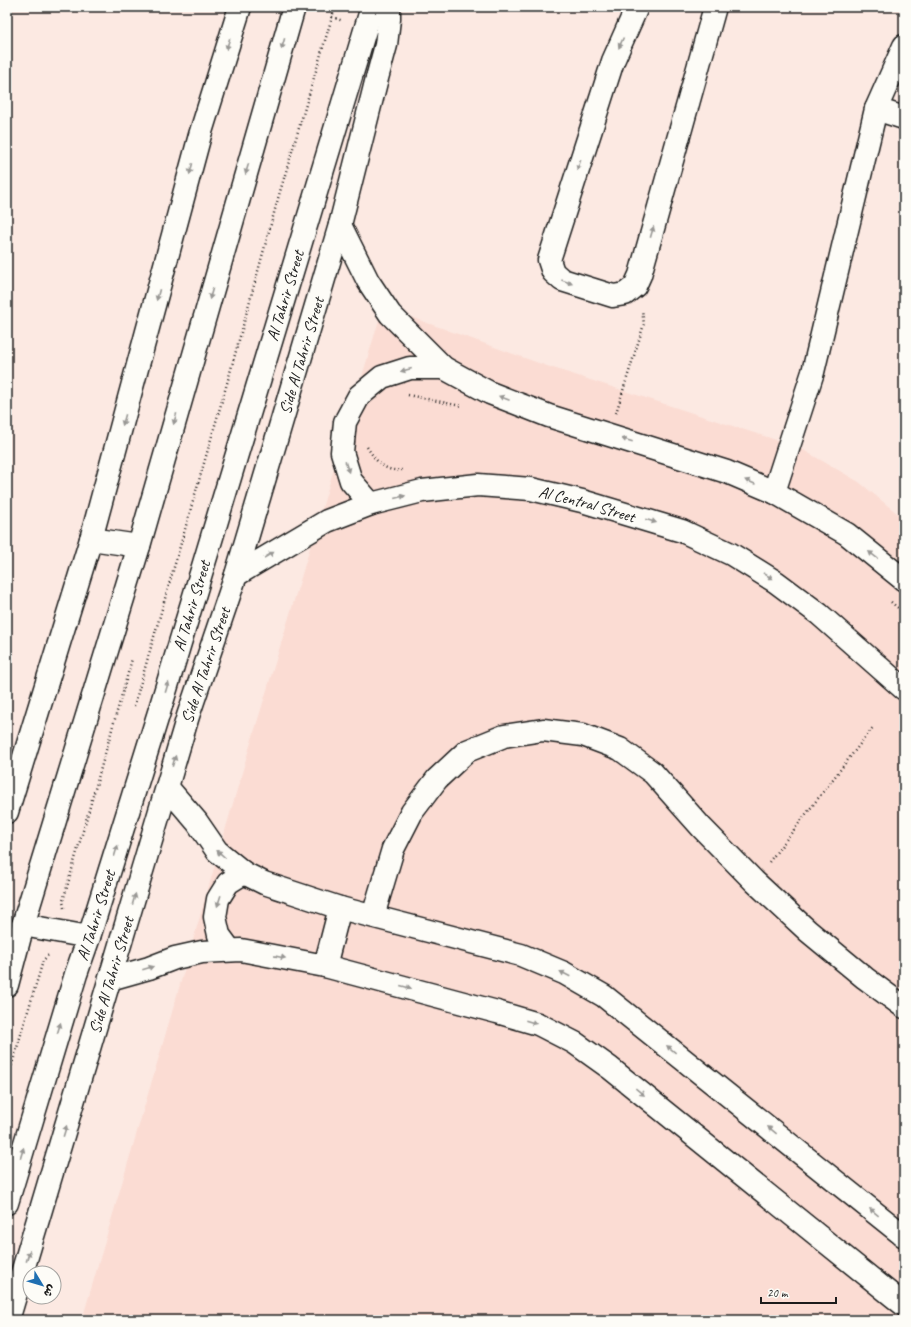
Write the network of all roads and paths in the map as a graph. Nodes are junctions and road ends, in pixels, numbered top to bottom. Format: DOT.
graph roads {
  1 [pos="240,7"];
  2 [pos="294,7"];
  3 [pos="336,7"];
  4 [pos="372,7"];
  5 [pos="389,7"];
  6 [pos="637,7"];
  7 [pos="716,7"];
  8 [pos="904,46"];
  9 [pos="876,109"];
  10 [pos="904,118"];
  11 [pos="340,225"];
  12 [pos="635,286"];
  13 [pos="444,368"];
  14 [pos="610,434"];
  15 [pos="774,492"];
  16 [pos="371,504"];
  17 [pos="91,539"];
  18 [pos="139,546"];
  19 [pos="236,575"];
  20 [pos="904,580"];
  21 [pos="132,656"];
  22 [pos="904,689"];
  23 [pos="134,707"];
  24 [pos="160,709"];
  25 [pos="188,716"];
  26 [pos="874,726"];
  27 [pos="166,787"];
  28 [pos="7,812"];
  29 [pos="244,873"];
  30 [pos="754,881"];
  31 [pos="340,908"];
  32 [pos="67,913"];
  33 [pos="373,916"];
  34 [pos="24,924"];
  35 [pos="89,937"];
  36 [pos="230,950"];
  37 [pos="53,955"];
  38 [pos="324,966"];
  39 [pos="110,979"];
  40 [pos="7,985"];
  41 [pos="904,1007"];
  42 [pos="7,1081"];
  43 [pos="7,1203"];
  44 [pos="904,1236"];
  45 [pos="904,1305"];
  46 [pos="8,1320"];
  1 -- 17 [label="street, one-way"];
  2 -- 18 [label="street, one-way"];
  3 -- 23 [label="path"];
  24 -- 4 [label="street, Al Tahrir Street, one-way"];
  5 -- 11 [label="street, Side Al Tahrir Street"];
  6 -- 12 [label="street, one-way"];
  12 -- 7 [label="street, one-way"];
  8 -- 9 [label="street"];
  9 -- 10 [label="street"];
  9 -- 15 [label="street"];
  11 -- 13 [label="street"];
  11 -- 19 [label="street, Side Al Tahrir Street"];
  12 -- 14 [label="path"];
  14 -- 13 [label="street, one-way"];
  13 -- 16 [label="street, one-way"];
  15 -- 14 [label="street, one-way"];
  20 -- 15 [label="street, one-way"];
  19 -- 16 [label="street, Al Central Street, one-way"];
  16 -- 22 [label="street, Al Central Street, one-way"];
  17 -- 18 [label="street"];
  17 -- 28 [label="street"];
  18 -- 34 [label="street"];
  19 -- 25 [label="street, Side Al Tahrir Street"];
  21 -- 32 [label="path"];
  24 -- 25 [label="street"];
  35 -- 24 [label="street, Al Tahrir Street, one-way"];
  27 -- 25 [label="street, Side Al Tahrir Street, one-way"];
  26 -- 30 [label="path"];
  29 -- 27 [label="street, one-way"];
  39 -- 27 [label="street, Side Al Tahrir Street, one-way"];
  29 -- 31 [label="street"];
  29 -- 36 [label="street, one-way"];
  30 -- 33 [label="street"];
  30 -- 41 [label="street"];
  31 -- 33 [label="street"];
  31 -- 38 [label="street"];
  44 -- 33 [label="street, one-way"];
  34 -- 35 [label="street"];
  34 -- 40 [label="street"];
  43 -- 35 [label="street, Al Tahrir Street, one-way"];
  36 -- 38 [label="street, one-way"];
  39 -- 36 [label="street, one-way"];
  37 -- 42 [label="path"];
  38 -- 45 [label="street, one-way"];
  46 -- 39 [label="street, Side Al Tahrir Street, one-way"];
}
